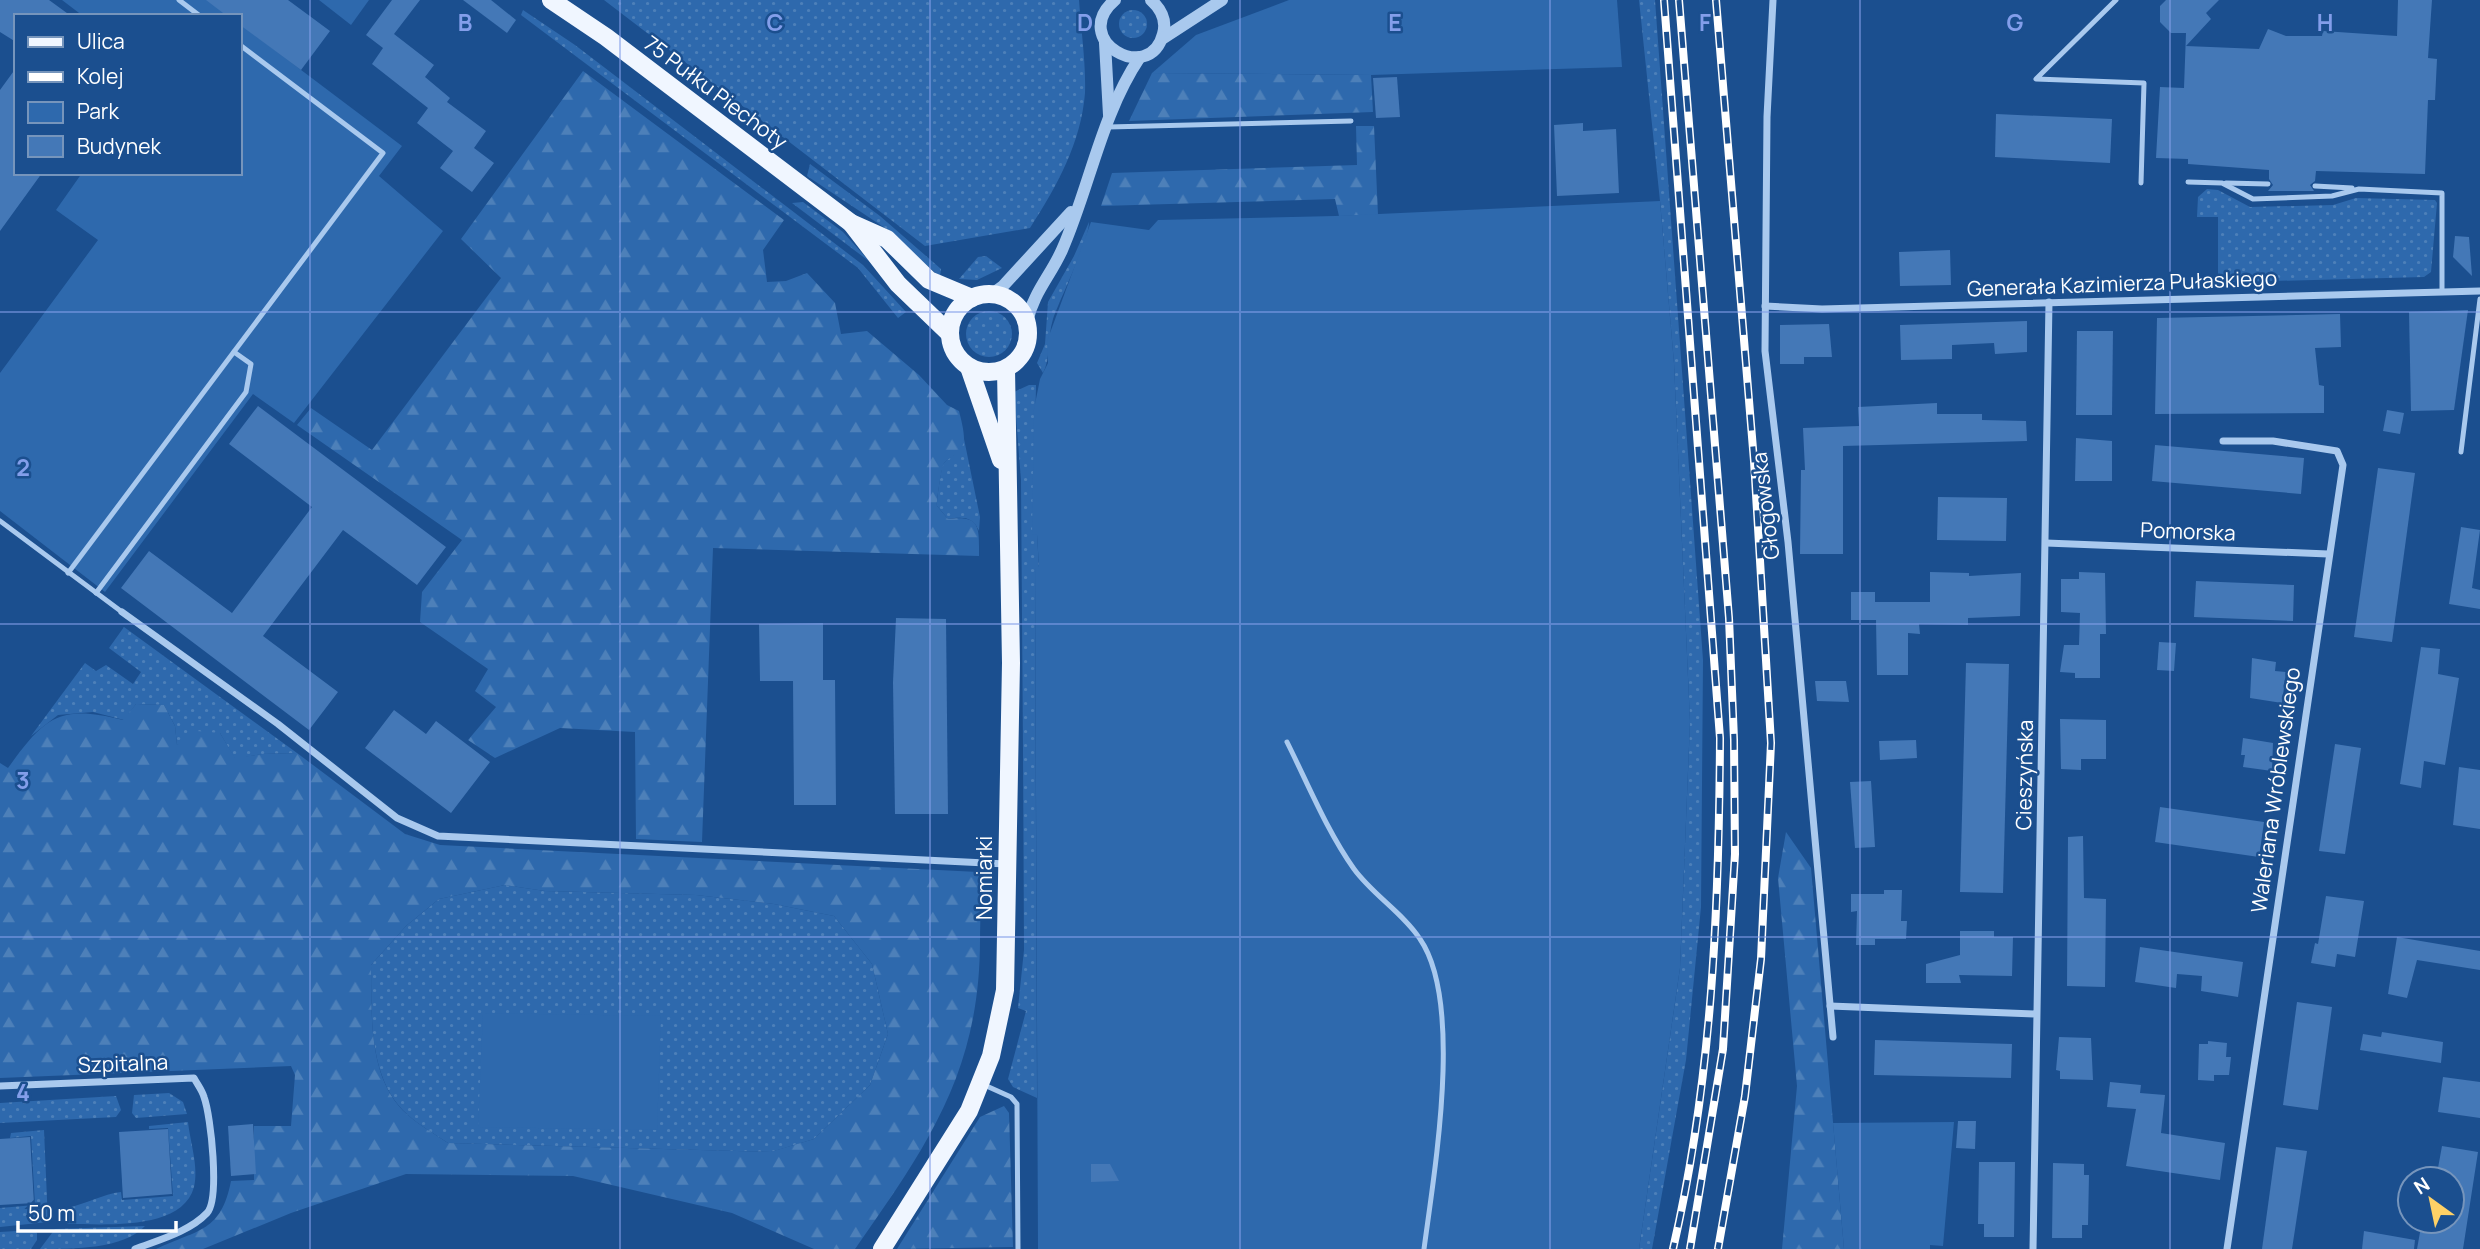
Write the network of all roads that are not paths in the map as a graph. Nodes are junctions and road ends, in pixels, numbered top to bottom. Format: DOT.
graph roads {
  1 [pos="179,0"];
  2 [pos="551,0"];
  3 [pos="1115,0"];
  4 [pos="1151,0"];
  5 [pos="1168,0"];
  6 [pos="1222,0"];
  7 [pos="1773,0"];
  8 [pos="2116,0"];
  9 [pos="1104,6"];
  10 [pos="197,14"];
  11 [pos="1162,39"];
  12 [pos="1105,41"];
  13 [pos="242,47"];
  14 [pos="1140,57"];
  15 [pos="1107,121"];
  16 [pos="1352,121"];
  17 [pos="2188,182"];
  18 [pos="2141,183"];
  19 [pos="2222,183"];
  20 [pos="2269,184"];
  21 [pos="2315,186"];
  22 [pos="2359,188"];
  23 [pos="1076,206"];
  24 [pos="850,223"];
  25 [pos="2480,291"];
  26 [pos="2442,292"];
  27 [pos="992,294"];
  28 [pos="972,298"];
  29 [pos="2480,299"];
  30 [pos="2049,302"];
  31 [pos="1765,306"];
  32 [pos="1027,322"];
  33 [pos="950,334"];
  34 [pos="234,352"];
  35 [pos="969,367"];
  36 [pos="1006,369"];
  37 [pos="2223,441"];
  38 [pos="2460,452"];
  39 [pos="1006,477"];
  40 [pos="0,521"];
  41 [pos="2046,542"];
  42 [pos="2328,554"];
  43 [pos="68,573"];
  44 [pos="96,593"];
  45 [pos="122,612"];
  46 [pos="1287,742"];
  47 [pos="1007,864"];
  48 [pos="1830,1006"];
  49 [pos="2036,1014"];
  50 [pos="1833,1037"];
  51 [pos="981,1084"];
  52 [pos="0,1086"];
  53 [pos="135,1249"];
  54 [pos="882,1249"];
  55 [pos="1018,1249"];
  56 [pos="1424,1249"];
  57 [pos="2033,1249"];
  58 [pos="2227,1249"];
  1 -- 10 [label="lane"];
  2 -- 24 [label="main road, 75 Pułku Piechoty"];
  3 -- 9 [label="street"];
  4 -- 5 [label="street"];
  4 -- 11 [label="street"];
  6 -- 11 [label="street"];
  7 -- 31 [label="street, Głogowska"];
  8 -- 18 [label="lane"];
  9 -- 12 [label="street"];
  11 -- 14 [label="street"];
  12 -- 14 [label="street"];
  12 -- 15 [label="street"];
  13 -- 34 [label="lane"];
  14 -- 15 [label="street"];
  15 -- 16 [label="lane"];
  15 -- 23 [label="street"];
  17 -- 19 [label="lane"];
  19 -- 20 [label="lane"];
  19 -- 22 [label="lane"];
  21 -- 22 [label="lane"];
  22 -- 26 [label="lane"];
  23 -- 27 [label="street"];
  23 -- 32 [label="street"];
  24 -- 28 [label="main road, 75 Pułku Piechoty"];
  24 -- 33 [label="main road, 75 Pułku Piechoty"];
  25 -- 26 [label="street, Generała Kazimierza Pułaskiego"];
  26 -- 30 [label="street, Generała Kazimierza Pułaskiego"];
  27 -- 28 [label="main road"];
  27 -- 32 [label="main road"];
  28 -- 33 [label="main road"];
  29 -- 38 [label="lane"];
  30 -- 31 [label="street, Generała Kazimierza Pułaskiego"];
  30 -- 41 [label="street, Cieszyńska"];
  31 -- 48 [label="street, Głogowska"];
  32 -- 36 [label="main road"];
  33 -- 35 [label="main road"];
  34 -- 43 [label="lane"];
  34 -- 44 [label="lane"];
  35 -- 36 [label="main road"];
  35 -- 39 [label="main road, Nomiarki"];
  36 -- 39 [label="main road, Nomiarki"];
  37 -- 42 [label="street, Waleriana Wróblewskiego"];
  39 -- 47 [label="main road, Nomiarki"];
  40 -- 43 [label="lane"];
  41 -- 42 [label="street, Pomorska"];
  41 -- 49 [label="street, Cieszyńska"];
  42 -- 58 [label="street, Waleriana Wróblewskiego"];
  43 -- 44 [label="lane"];
  44 -- 45 [label="lane"];
  45 -- 47 [label="street"];
  46 -- 56 [label="lane"];
  47 -- 51 [label="main road, Nomiarki"];
  48 -- 49 [label="street"];
  48 -- 50 [label="street, Głogowska"];
  49 -- 57 [label="street, Cieszyńska"];
  51 -- 54 [label="main road, Nomiarki"];
  51 -- 55 [label="lane"];
  52 -- 53 [label="street, Szpitalna"];
}
